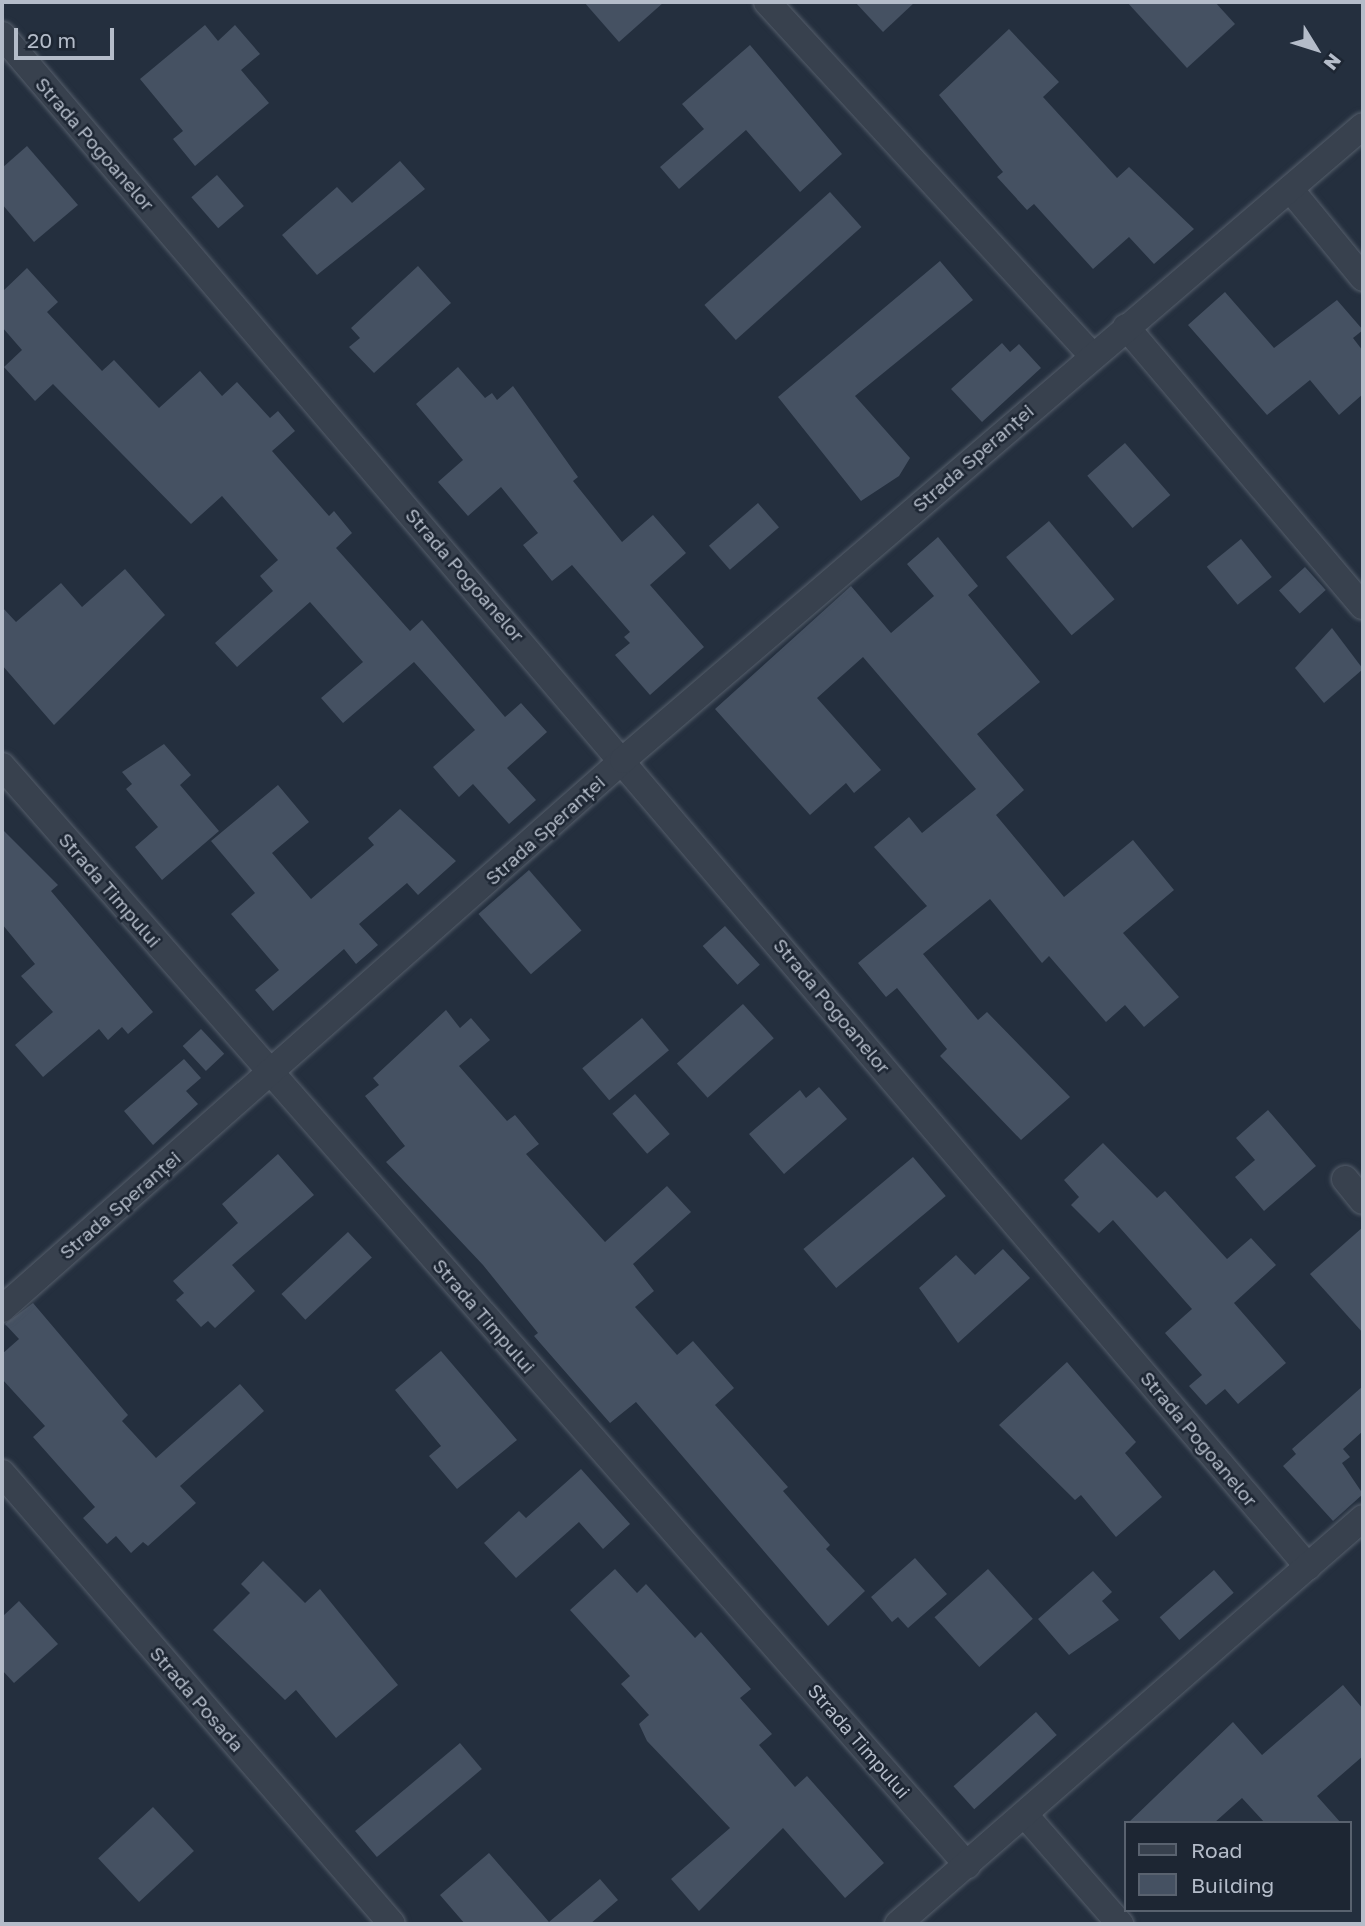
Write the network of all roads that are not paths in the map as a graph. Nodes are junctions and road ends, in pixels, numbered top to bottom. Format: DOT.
graph roads {
  1 [pos="767,2"];
  2 [pos="2,35"];
  3 [pos="1363,126"];
  4 [pos="1290,190"];
  5 [pos="1363,278"];
  6 [pos="1126,327"];
  7 [pos="1092,356"];
  8 [pos="1363,606"];
  9 [pos="623,760"];
  10 [pos="2,766"];
  11 [pos="270,1073"];
  12 [pos="1345,1179"];
  13 [pos="1363,1200"];
  14 [pos="2,1309"];
  15 [pos="2,1473"];
  16 [pos="1363,1518"];
  17 [pos="1307,1567"];
  18 [pos="1025,1815"];
  19 [pos="967,1865"];
  20 [pos="392,1924"];
  21 [pos="898,1924"];
  22 [pos="1120,1924"];
  1 -- 7 [label="street"];
  2 -- 9 [label="street, Strada Pogoanelor"];
  3 -- 4 [label="street, Strada Speranței"];
  4 -- 5 [label="street"];
  4 -- 6 [label="street, Strada Speranței"];
  6 -- 7 [label="street, Strada Speranței"];
  6 -- 8 [label="street"];
  7 -- 9 [label="street, Strada Speranței"];
  9 -- 11 [label="street, Strada Speranței"];
  9 -- 17 [label="street, Strada Pogoanelor"];
  10 -- 11 [label="street, Strada Timpului"];
  11 -- 14 [label="street, Strada Speranței"];
  11 -- 19 [label="street, Strada Timpului"];
  12 -- 13 [label="street"];
  15 -- 20 [label="street, Strada Posada"];
  16 -- 17 [label="street"];
  17 -- 18 [label="street"];
  18 -- 19 [label="street"];
  18 -- 22 [label="street"];
  19 -- 21 [label="street"];
}
